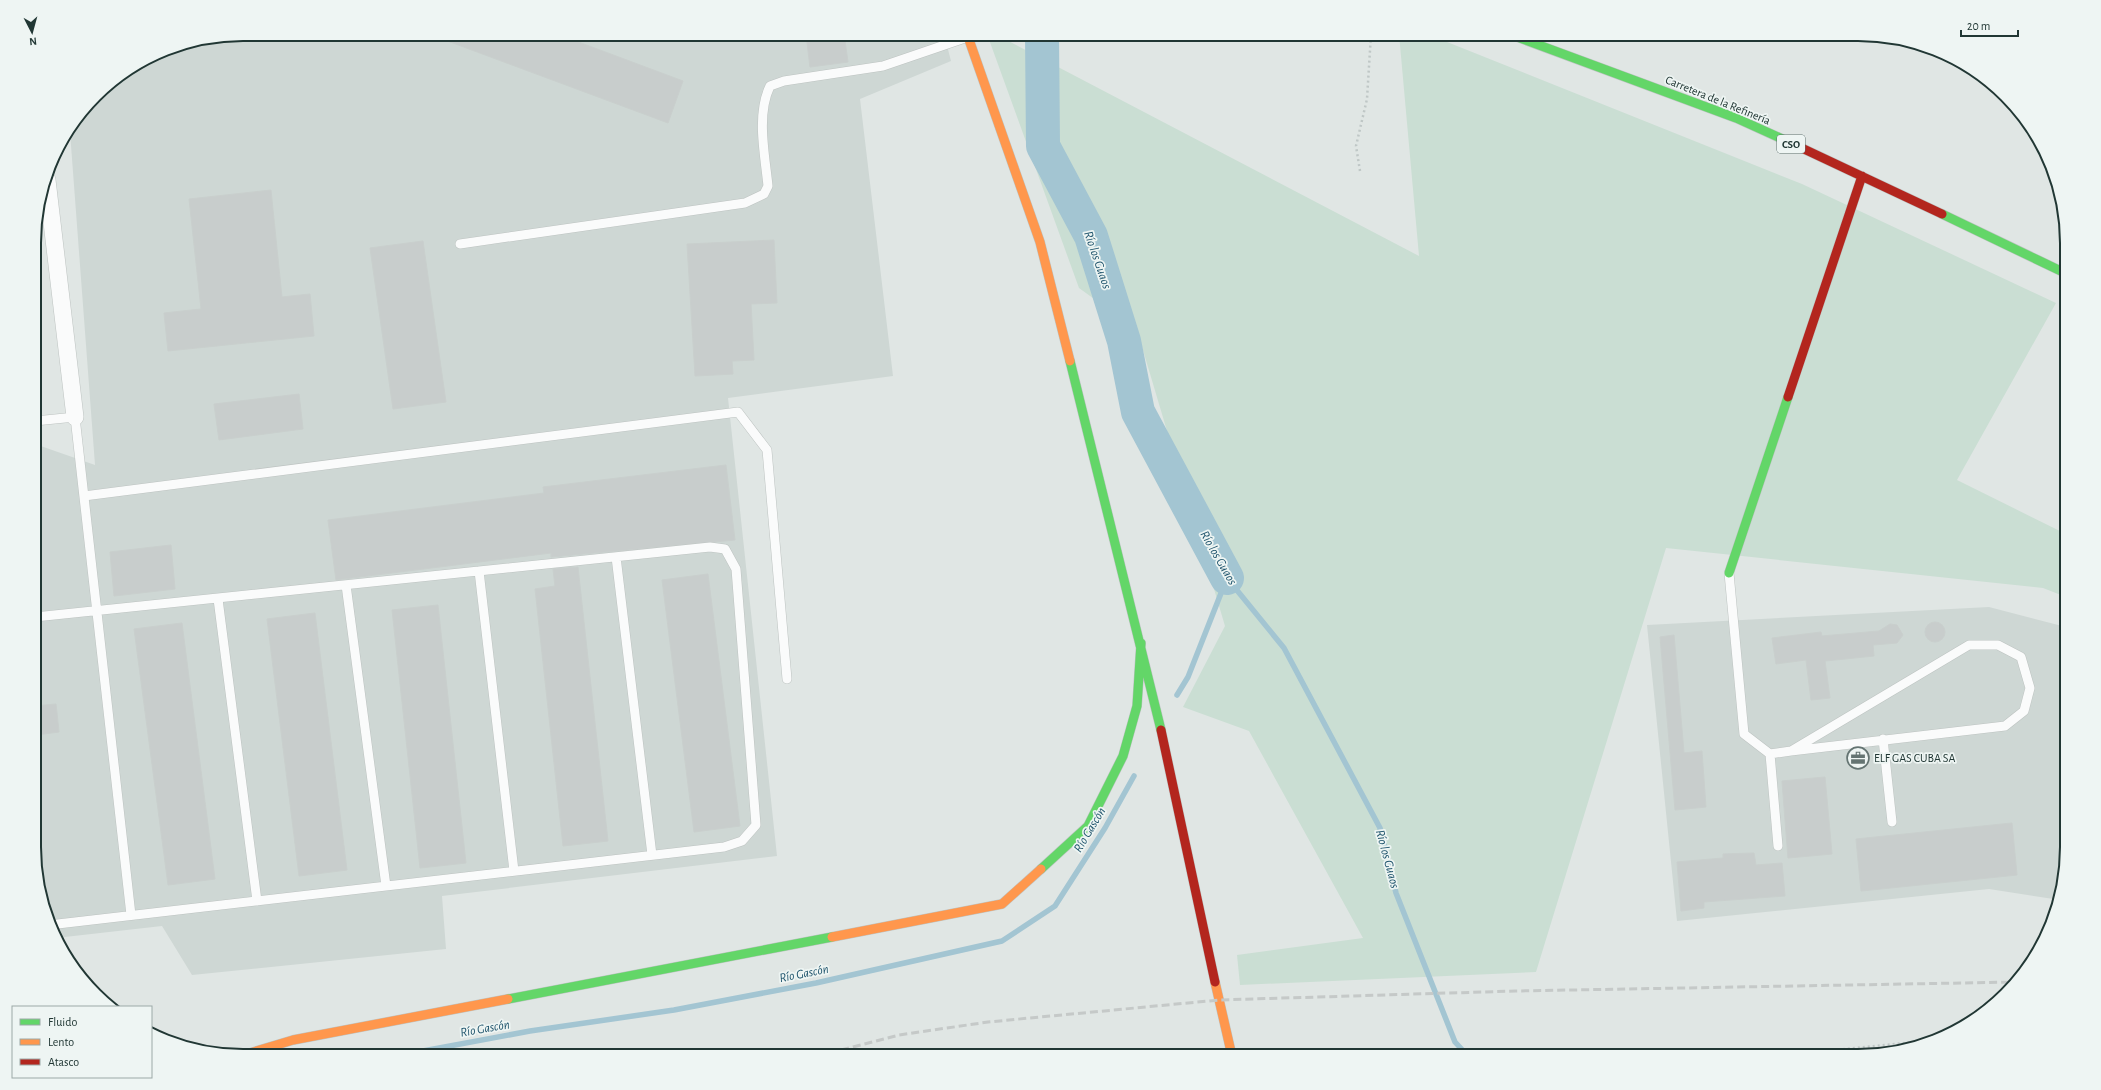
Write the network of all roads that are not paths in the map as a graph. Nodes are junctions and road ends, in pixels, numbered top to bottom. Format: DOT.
graph roads {
  1 [pos="954,41"];
  2 [pos="970,41"];
  3 [pos="1527,41"];
  4 [pos="1862,176"];
  5 [pos="48,190"];
  6 [pos="460,244"];
  7 [pos="2060,271"];
  8 [pos="75,417"];
  9 [pos="41,420"];
  10 [pos="84,496"];
  11 [pos="616,557"];
  12 [pos="479,571"];
  13 [pos="1729,574"];
  14 [pos="346,585"];
  15 [pos="218,599"];
  16 [pos="97,611"];
  17 [pos="41,616"];
  18 [pos="1141,643"];
  19 [pos="787,679"];
  20 [pos="1883,739"];
  21 [pos="1790,751"];
  22 [pos="1770,754"];
  23 [pos="1892,822"];
  24 [pos="1778,846"];
  25 [pos="652,855"];
  26 [pos="514,871"];
  27 [pos="386,886"];
  28 [pos="257,901"];
  29 [pos="131,915"];
  30 [pos="56,924"];
  31 [pos="263,1049"];
  32 [pos="1230,1049"];
  1 -- 6 [label="lane"];
  2 -- 18 [label="street"];
  3 -- 4 [label="street, Carretera de la Refinería / CSO"];
  4 -- 7 [label="street, Carretera de la Refinería / CSO"];
  4 -- 13 [label="street"];
  5 -- 8 [label="street"];
  8 -- 9 [label="lane"];
  8 -- 10 [label="lane"];
  10 -- 16 [label="lane"];
  10 -- 19 [label="lane"];
  11 -- 12 [label="lane"];
  11 -- 25 [label="lane"];
  11 -- 25 [label="lane"];
  12 -- 14 [label="lane"];
  12 -- 26 [label="lane"];
  13 -- 22 [label="lane"];
  14 -- 15 [label="lane"];
  14 -- 27 [label="lane"];
  15 -- 16 [label="lane"];
  15 -- 28 [label="lane"];
  16 -- 17 [label="lane"];
  16 -- 29 [label="lane"];
  18 -- 31 [label="street"];
  18 -- 32 [label="street"];
  20 -- 21 [label="lane"];
  20 -- 21 [label="lane"];
  20 -- 23 [label="lane"];
  21 -- 22 [label="lane"];
  22 -- 24 [label="lane"];
  25 -- 26 [label="lane"];
  26 -- 27 [label="lane"];
  27 -- 28 [label="lane"];
  28 -- 29 [label="lane"];
  29 -- 30 [label="lane"];
}
